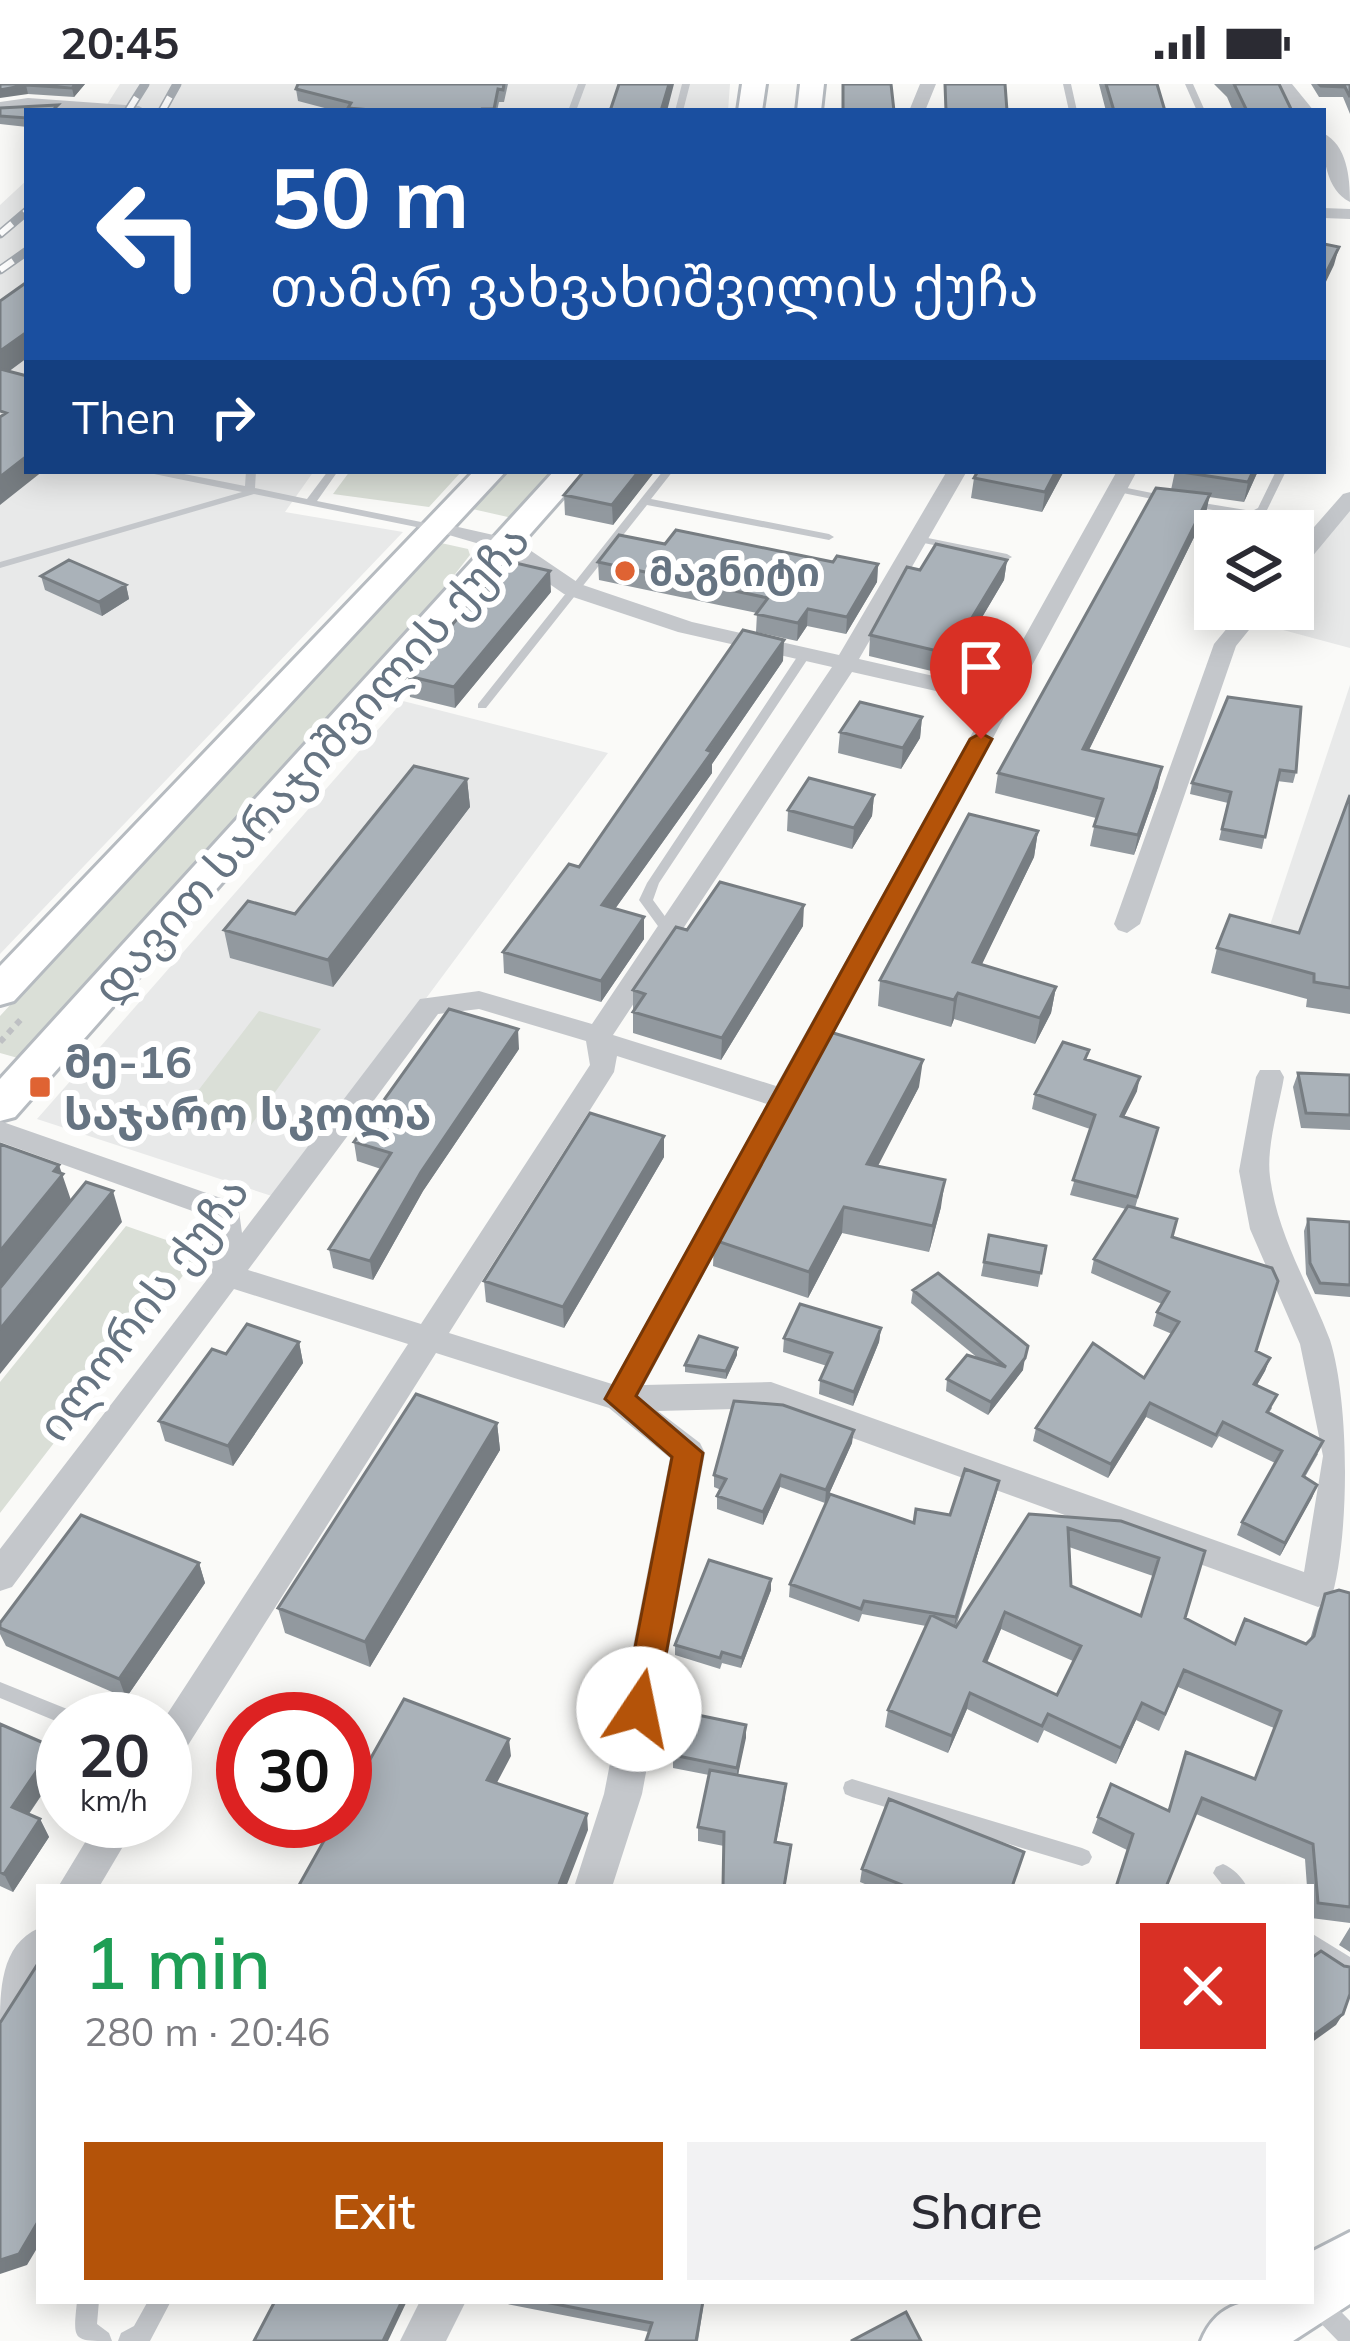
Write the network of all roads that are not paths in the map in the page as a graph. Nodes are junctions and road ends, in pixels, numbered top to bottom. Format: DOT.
graph roads {
  1 [pos="53,84"];
  2 [pos="1281,84"];
  3 [pos="28,103"];
  4 [pos="0,106"];
  5 [pos="97,108"];
  6 [pos="1301,108"];
  7 [pos="1326,145"];
  8 [pos="1350,194"];
  9 [pos="167,474"];
  10 [pos="251,474"];
  11 [pos="331,474"];
  12 [pos="488,474"];
  13 [pos="568,474"];
  14 [pos="666,474"];
  15 [pos="955,474"];
  16 [pos="1280,474"];
  17 [pos="1122,480"];
  18 [pos="250,493"];
  19 [pos="1350,498"];
  20 [pos="644,501"];
  21 [pos="309,504"];
  22 [pos="436,528"];
  23 [pos="829,537"];
  24 [pos="918,538"];
  25 [pos="1314,540"];
  26 [pos="507,545"];
  27 [pos="1007,557"];
  28 [pos="0,566"];
  29 [pos="572,589"];
  30 [pos="1238,630"];
  31 [pos="805,653"];
  32 [pos="846,663"];
  33 [pos="1003,699"];
  34 [pos="482,706"];
  35 [pos="1127,924"];
  36 [pos="668,930"];
  37 [pos="0,992"];
  38 [pos="599,1038"];
  39 [pos="20,1068"];
  40 [pos="1270,1077"];
  41 [pos="784,1099"];
  42 [pos="0,1106"];
  43 [pos="0,1131"];
  44 [pos="227,1275"];
  45 [pos="426,1340"];
  46 [pos="620,1399"];
  47 [pos="0,1576"];
  48 [pos="0,1690"];
  49 [pos="36,1705"];
  50 [pos="192,1707"];
  51 [pos="852,1788"];
  52 [pos="102,1848"];
  53 [pos="1082,1857"];
  54 [pos="79,1884"];
  55 [pos="594,1884"];
  56 [pos="1314,1945"];
  57 [pos="36,1952"];
  58 [pos="1347,1966"];
  59 [pos="0,2009"];
  60 [pos="1350,2265"];
  61 [pos="1314,2292"];
  62 [pos="1314,2297"];
  63 [pos="88,2304"];
  64 [pos="158,2304"];
  65 [pos="442,2304"];
  66 [pos="1290,2304"];
  67 [pos="1350,2337"];
  68 [pos="101,2341"];
  69 [pos="129,2341"];
  70 [pos="422,2341"];
  71 [pos="1234,2341"];
  1 -- 3 [label="street"];
  2 -- 6 [label="street"];
  3 -- 4 [label="street"];
  3 -- 5 [label="street"];
  7 -- 8 [label="street"];
  9 -- 18 [label="lane, დავით სარაჯიშვილის ქუჩა"];
  10 -- 18 [label="lane"];
  11 -- 21 [label="lane"];
  12 -- 22 [label="main road, დავით სარაჯიშვილის ქუჩა"];
  13 -- 26 [label="main road, დავით სარაჯიშვილის ქუჩა"];
  14 -- 20 [label="lane"];
  15 -- 24 [label="street"];
  16 -- 17 [label="lane"];
  17 -- 33 [label="street"];
  18 -- 21 [label="lane, დავით სარაჯიშვილის ქუჩა"];
  18 -- 28 [label="lane"];
  19 -- 25 [label="street"];
  20 -- 23 [label="lane"];
  20 -- 29 [label="lane"];
  21 -- 22 [label="lane, დავით სარაჯიშვილის ქუჩა"];
  22 -- 26 [label="street"];
  22 -- 37 [label="main road, დავით სარაჯიშვილის ქუჩა"];
  24 -- 27 [label="lane"];
  24 -- 32 [label="street"];
  26 -- 29 [label="street"];
  26 -- 39 [label="main road, დავით სარაჯიშვილის ქუჩა"];
  29 -- 31 [label="street"];
  29 -- 34 [label="lane"];
  30 -- 35 [label="street"];
  31 -- 32 [label="street"];
  31 -- 36 [label="lane"];
  32 -- 33 [label="street"];
  32 -- 36 [label="street"];
  33 -- 41 [label="street"];
  36 -- 38 [label="street"];
  38 -- 41 [label="street, ილორის ქუჩა"];
  38 -- 44 [label="street, ილორის ქუჩა"];
  38 -- 45 [label="street"];
  39 -- 42 [label="main road, დავით სარაჯიშვილის ქუჩა"];
  40 -- 46 [label="street"];
  41 -- 46 [label="street"];
  43 -- 44 [label="street"];
  44 -- 45 [label="street"];
  44 -- 47 [label="street, ილორის ქუჩა"];
  45 -- 46 [label="street"];
  45 -- 50 [label="street"];
  46 -- 55 [label="street"];
  48 -- 49 [label="lane"];
  51 -- 53 [label="lane"];
  52 -- 54 [label="street"];
  56 -- 58 [label="lane"];
  57 -- 59 [label="street"];
  60 -- 61 [label="main road"];
  62 -- 67 [label="lane"];
  63 -- 68 [label="lane"];
  64 -- 69 [label="lane"];
  65 -- 70 [label="street"];
  66 -- 71 [label="main road"];
}
